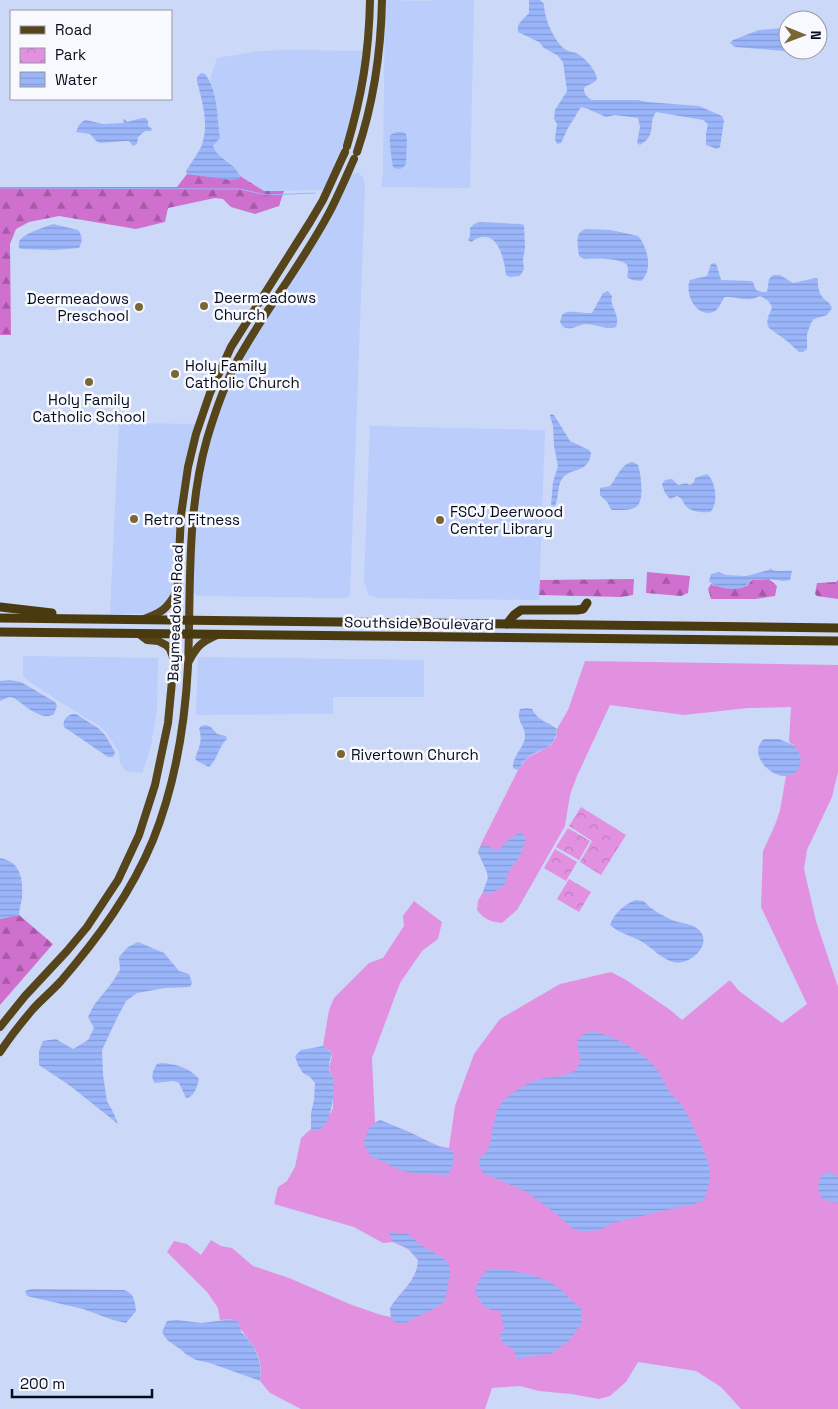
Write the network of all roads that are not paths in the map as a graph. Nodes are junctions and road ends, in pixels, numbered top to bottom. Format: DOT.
graph roads {
  1 [pos="370,0"];
  2 [pos="382,0"];
  3 [pos="178,588"];
  4 [pos="587,603"];
  5 [pos="0,607"];
  6 [pos="0,618"];
  7 [pos="104,619"];
  8 [pos="143,619"];
  9 [pos="176,620"];
  10 [pos="188,620"];
  11 [pos="507,624"];
  12 [pos="838,628"];
  13 [pos="0,632"];
  14 [pos="140,634"];
  15 [pos="175,634"];
  16 [pos="188,634"];
  17 [pos="217,635"];
  18 [pos="838,641"];
  19 [pos="174,660"];
  20 [pos="188,663"];
  21 [pos="0,1027"];
  22 [pos="0,1052"];
  1 -- 3 [label="main road, Baymeadows Road"];
  2 -- 10 [label="main road, Baymeadows Road"];
  3 -- 8 [label="main road"];
  3 -- 9 [label="main road, Baymeadows Road"];
  4 -- 11 [label="highway"];
  5 -- 7 [label="highway"];
  6 -- 7 [label="highway, Southside Boulevard"];
  7 -- 8 [label="highway, Southside Boulevard"];
  8 -- 9 [label="highway, Southside Boulevard"];
  9 -- 10 [label="highway, Southside Boulevard"];
  9 -- 15 [label="main road, Baymeadows Road"];
  10 -- 11 [label="highway, Southside Boulevard"];
  10 -- 16 [label="main road, Baymeadows Road"];
  11 -- 12 [label="highway, Southside Boulevard"];
  13 -- 14 [label="highway, Southside Boulevard"];
  14 -- 15 [label="highway, Southside Boulevard"];
  14 -- 19 [label="main road"];
  15 -- 16 [label="highway, Southside Boulevard"];
  15 -- 19 [label="main road, Baymeadows Road"];
  16 -- 17 [label="highway, Southside Boulevard"];
  16 -- 20 [label="main road, Baymeadows Road"];
  17 -- 18 [label="highway, Southside Boulevard"];
  17 -- 20 [label="main road"];
  19 -- 21 [label="main road, Baymeadows Road"];
  20 -- 22 [label="main road, Baymeadows Road"];
}
